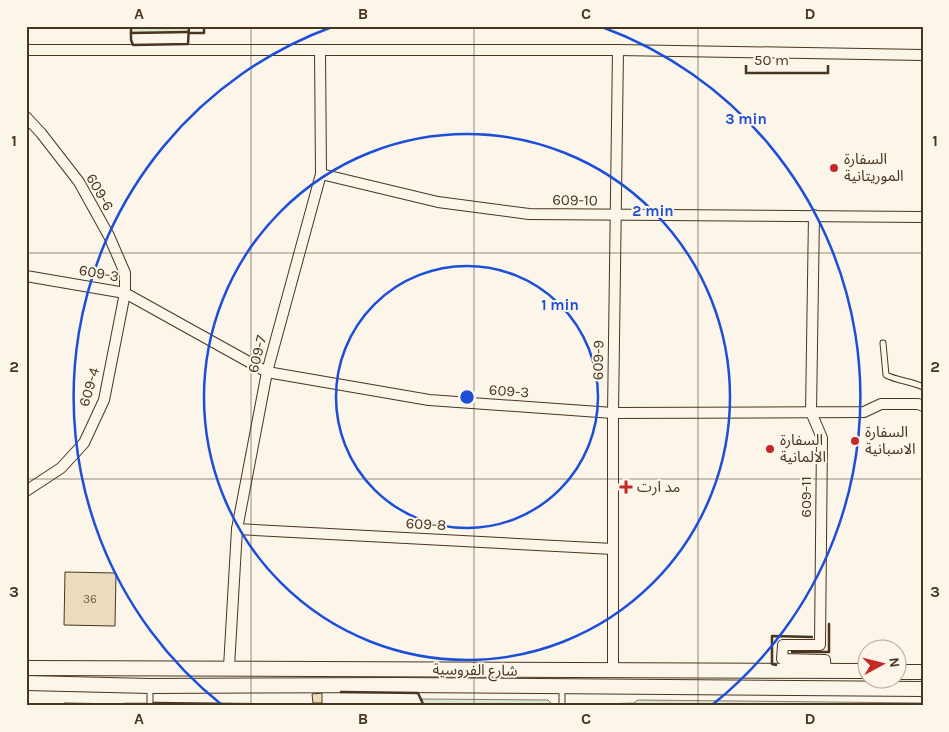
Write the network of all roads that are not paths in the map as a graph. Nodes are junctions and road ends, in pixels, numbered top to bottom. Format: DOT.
graph roads {
  1 [pos="26,50"];
  2 [pos="320,50"];
  3 [pos="618,50"];
  4 [pos="923,55"];
  5 [pos="26,117"];
  6 [pos="321,174"];
  7 [pos="615,215"];
  8 [pos="814,215"];
  9 [pos="923,217"];
  10 [pos="26,276"];
  11 [pos="125,293"];
  12 [pos="883,343"];
  13 [pos="267,372"];
  14 [pos="923,387"];
  15 [pos="923,406"];
  16 [pos="811,412"];
  17 [pos="613,413"];
  18 [pos="26,491"];
  19 [pos="236,529"];
  20 [pos="613,548"];
  21 [pos="26,668"];
  22 [pos="229,668"];
  23 [pos="400,670"];
  24 [pos="613,670"];
  25 [pos="826,671"];
  26 [pos="856,672"];
  27 [pos="906,672"];
  28 [pos="923,672"];
  29 [pos="26,683"];
  30 [pos="399,685"];
  31 [pos="150,686"];
  32 [pos="562,687"];
  33 [pos="923,690"];
  34 [pos="150,706"];
  35 [pos="562,706"];
  1 -- 2 [label="street"];
  2 -- 3 [label="street"];
  2 -- 6 [label="street, 609-7"];
  3 -- 4 [label="street"];
  3 -- 7 [label="street, 609-9"];
  5 -- 11 [label="street, 609-6"];
  6 -- 7 [label="street, 609-10"];
  6 -- 13 [label="street, 609-7"];
  7 -- 8 [label="street, 609-10"];
  7 -- 17 [label="street, 609-9"];
  8 -- 9 [label="street, 609-10"];
  8 -- 16 [label="street, 609-11"];
  10 -- 11 [label="street, 609-3"];
  11 -- 13 [label="street, 609-3"];
  11 -- 18 [label="street, 609-4"];
  12 -- 14 [label="lane"];
  13 -- 17 [label="street, 609-3"];
  13 -- 19 [label="street, 609-7"];
  15 -- 16 [label="street, 609-3"];
  16 -- 17 [label="street, 609-3"];
  16 -- 25 [label="street, 609-11"];
  17 -- 20 [label="street, 609-9"];
  19 -- 20 [label="street, 609-8"];
  19 -- 22 [label="street, 609-7"];
  20 -- 24 [label="street, 609-9"];
  21 -- 22 [label="street, شارع الفروسية"];
  22 -- 23 [label="street, شارع الفروسية"];
  23 -- 24 [label="street, شارع الفروسية"];
  23 -- 30 [label="street"];
  24 -- 25 [label="street, شارع الفروسية"];
  25 -- 26 [label="street, شارع الفروسية"];
  27 -- 28 [label="street"];
  29 -- 31 [label="street, شارع الفروسية"];
  30 -- 31 [label="street, شارع الفروسية"];
  30 -- 32 [label="street, شارع الفروسية"];
  31 -- 34 [label="lane"];
  32 -- 33 [label="street, شارع الفروسية"];
  32 -- 35 [label="lane"];
}
